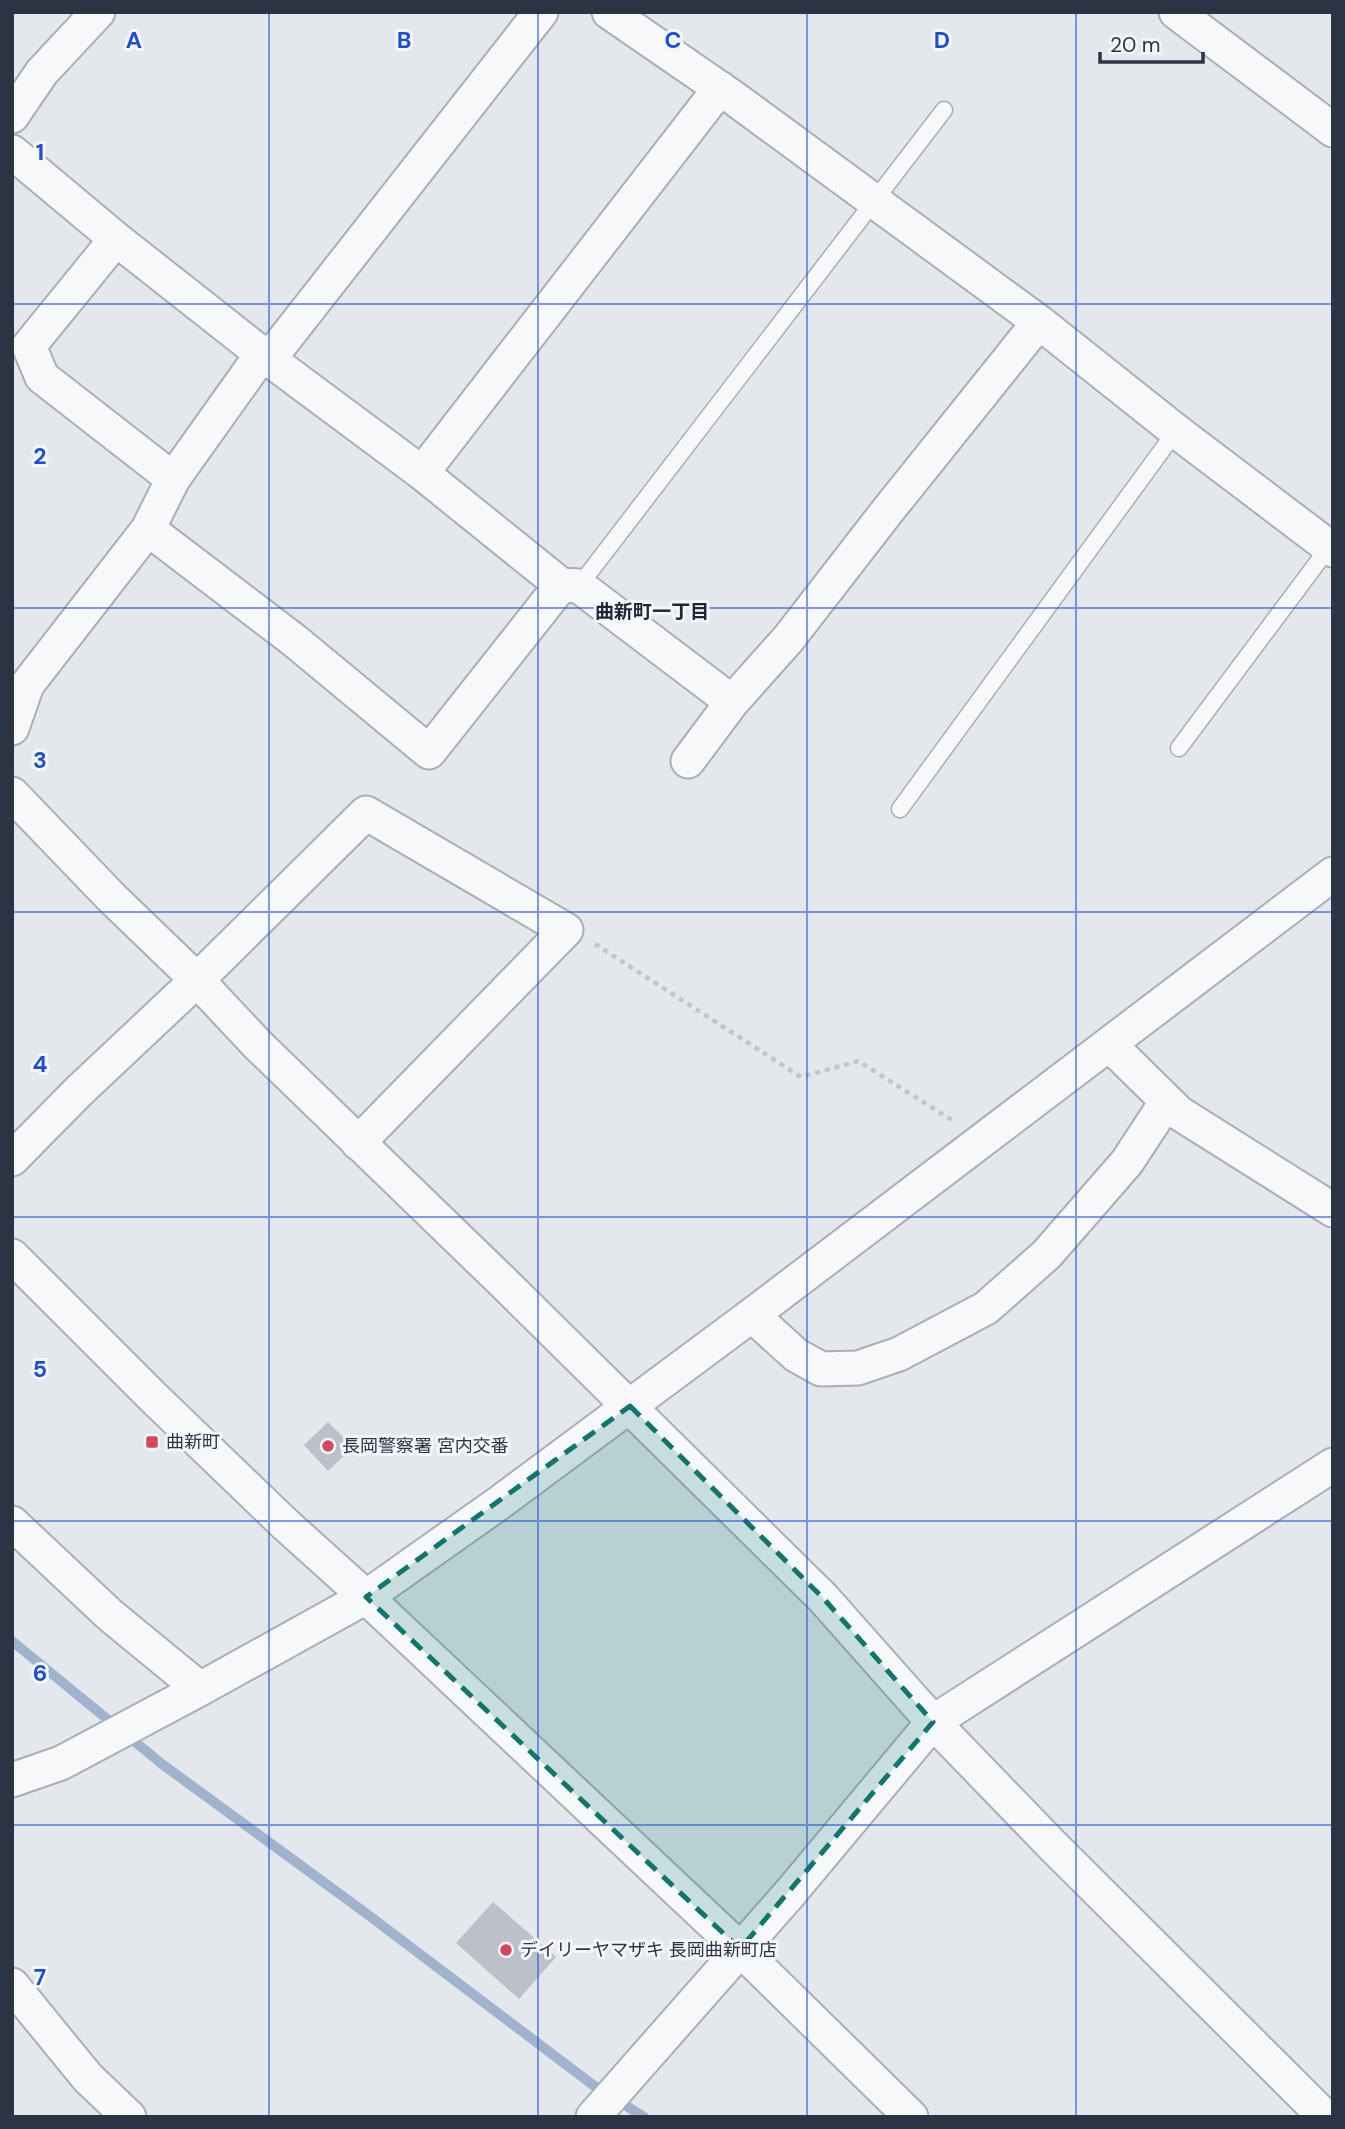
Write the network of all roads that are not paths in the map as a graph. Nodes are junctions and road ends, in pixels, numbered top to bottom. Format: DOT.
graph roads {
  1 [pos="98,12"];
  2 [pos="541,12"];
  3 [pos="609,12"];
  4 [pos="1176,12"];
  5 [pos="720,88"];
  6 [pos="944,110"];
  7 [pos="12,116"];
  8 [pos="1333,130"];
  9 [pos="12,152"];
  10 [pos="874,201"];
  11 [pos="116,239"];
  12 [pos="1039,322"];
  13 [pos="265,357"];
  14 [pos="1176,431"];
  15 [pos="422,473"];
  16 [pos="173,480"];
  17 [pos="149,529"];
  18 [pos="1331,548"];
  19 [pos="570,585"];
  20 [pos="732,702"];
  21 [pos="12,728"];
  22 [pos="1179,748"];
  23 [pos="688,761"];
  24 [pos="12,794"];
  25 [pos="900,809"];
  26 [pos="1333,874"];
  27 [pos="197,980"];
  28 [pos="1109,1044"];
  29 [pos="1167,1101"];
  30 [pos="358,1143"];
  31 [pos="12,1159"];
  32 [pos="1333,1210"];
  33 [pos="12,1256"];
  34 [pos="752,1315"];
  35 [pos="630,1406"];
  36 [pos="1333,1465"];
  37 [pos="12,1523"];
  38 [pos="366,1597"];
  39 [pos="200,1689"];
  40 [pos="933,1722"];
  41 [pos="12,1780"];
  42 [pos="740,1949"];
  43 [pos="12,1984"];
  44 [pos="130,2117"];
  45 [pos="593,2117"];
  46 [pos="911,2117"];
  47 [pos="1325,2117"];
  1 -- 7 [label="street"];
  2 -- 13 [label="street"];
  3 -- 5 [label="street"];
  4 -- 8 [label="street"];
  5 -- 10 [label="street"];
  5 -- 15 [label="street"];
  6 -- 10 [label="lane"];
  9 -- 11 [label="street"];
  10 -- 12 [label="street"];
  10 -- 19 [label="lane"];
  11 -- 13 [label="street"];
  11 -- 16 [label="street"];
  12 -- 14 [label="street"];
  12 -- 20 [label="street"];
  13 -- 15 [label="street"];
  13 -- 16 [label="street"];
  14 -- 18 [label="street"];
  14 -- 25 [label="lane"];
  15 -- 19 [label="street"];
  16 -- 17 [label="street"];
  17 -- 19 [label="street"];
  17 -- 21 [label="street"];
  18 -- 22 [label="lane"];
  19 -- 20 [label="street"];
  20 -- 23 [label="street"];
  24 -- 27 [label="street"];
  26 -- 28 [label="street"];
  27 -- 30 [label="street"];
  27 -- 30 [label="street"];
  27 -- 31 [label="street"];
  28 -- 29 [label="street"];
  28 -- 34 [label="street"];
  29 -- 32 [label="street"];
  29 -- 34 [label="street"];
  30 -- 35 [label="street"];
  33 -- 38 [label="street"];
  34 -- 35 [label="street"];
  35 -- 38 [label="street"];
  35 -- 40 [label="street"];
  36 -- 40 [label="street"];
  37 -- 39 [label="street"];
  38 -- 39 [label="street"];
  38 -- 42 [label="street"];
  39 -- 41 [label="street"];
  40 -- 42 [label="street"];
  40 -- 47 [label="street"];
  42 -- 45 [label="street"];
  42 -- 46 [label="street"];
  43 -- 44 [label="street"];
}
